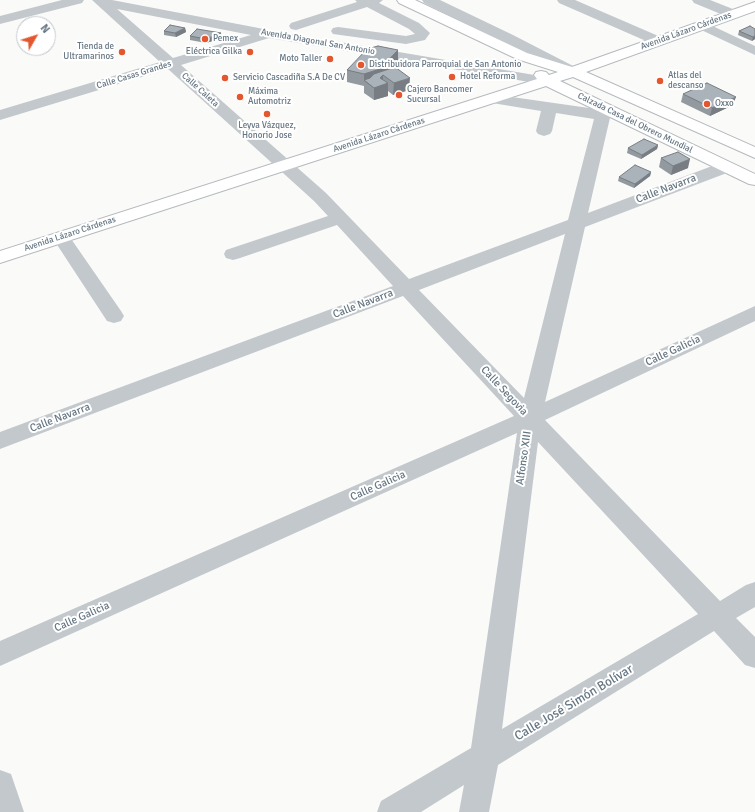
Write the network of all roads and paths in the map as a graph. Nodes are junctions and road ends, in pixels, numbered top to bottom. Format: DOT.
graph roads {
  1 [pos="77,0"];
  2 [pos="142,0"];
  3 [pos="404,0"];
  4 [pos="429,0"];
  5 [pos="564,0"];
  6 [pos="698,0"];
  7 [pos="96,1"];
  8 [pos="369,1"];
  9 [pos="755,6"];
  10 [pos="733,14"];
  11 [pos="0,20"];
  12 [pos="296,26"];
  13 [pos="702,26"];
  14 [pos="268,34"];
  15 [pos="658,41"];
  16 [pos="755,51"];
  17 [pos="522,56"];
  18 [pos="171,64"];
  19 [pos="574,72"];
  20 [pos="547,81"];
  21 [pos="491,99"];
  22 [pos="550,107"];
  23 [pos="603,112"];
  24 [pos="0,115"];
  25 [pos="544,131"];
  26 [pos="755,153"];
  27 [pos="283,165"];
  28 [pos="726,167"];
  29 [pos="755,180"];
  30 [pos="341,218"];
  31 [pos="576,223"];
  32 [pos="61,237"];
  33 [pos="233,254"];
  34 [pos="0,257"];
  35 [pos="406,288"];
  36 [pos="755,313"];
  37 [pos="114,316"];
  38 [pos="530,418"];
  39 [pos="0,441"];
  40 [pos="755,593"];
  41 [pos="717,616"];
  42 [pos="0,654"];
  43 [pos="755,656"];
  44 [pos="484,758"];
  45 [pos="0,785"];
  46 [pos="9,812"];
  47 [pos="392,812"];
  48 [pos="474,812"];
  1 -- 11 [label="street"];
  2 -- 12 [label="street, Avenida Diagonal San Antonio"];
  3 -- 17 [label="main road, Calzada Casa del Obrero Mundial"];
  4 -- 19 [label="street, Calzada Casa del Obrero Mundial"];
  5 -- 15 [label="street"];
  6 -- 10 [label="street"];
  7 -- 14 [label="street, Avenida Diagonal San Antonio"];
  7 -- 18 [label="street, Calle Caleta"];
  8 -- 12 [label="street"];
  8 -- 12 [label="street, Avenida Diagonal San Antonio"];
  9 -- 10 [label="main road, Avenida Lázaro Cárdenas"];
  10 -- 13 [label="main road, Avenida Lázaro Cárdenas"];
  13 -- 15 [label="main road, Avenida Lázaro Cárdenas"];
  13 -- 16 [label="street"];
  14 -- 18 [label="street, Calle Casas Grandes"];
  14 -- 20 [label="street, Avenida Diagonal San Antonio"];
  15 -- 19 [label="main road, Avenida Lázaro Cárdenas"];
  17 -- 19 [label="main road, Calzada Casa del Obrero Mundial"];
  17 -- 20 [label="main road, Calzada Casa del Obrero Mundial"];
  18 -- 24 [label="street, Calle Casas Grandes"];
  18 -- 27 [label="street, Calle Caleta"];
  19 -- 20 [label="main road, Avenida Lázaro Cárdenas"];
  19 -- 26 [label="main road, Calzada Casa del Obrero Mundial"];
  20 -- 21 [label="main road, Avenida Lázaro Cárdenas"];
  20 -- 23 [label="main road, Calzada Casa del Obrero Mundial"];
  21 -- 22 [label="street"];
  21 -- 27 [label="main road, Avenida Lázaro Cárdenas"];
  22 -- 23 [label="street"];
  22 -- 25 [label="street"];
  23 -- 28 [label="main road, Calzada Casa del Obrero Mundial"];
  23 -- 31 [label="street, Alfonso XIII"];
  27 -- 30 [label="street, Calle Segovia"];
  27 -- 32 [label="main road, Avenida Lázaro Cárdenas"];
  28 -- 29 [label="main road, Calzada Casa del Obrero Mundial"];
  28 -- 31 [label="street, Calle Navarra"];
  30 -- 33 [label="street"];
  30 -- 35 [label="street, Calle Segovia"];
  31 -- 35 [label="street, Calle Navarra"];
  31 -- 38 [label="street, Alfonso XIII"];
  32 -- 34 [label="main road, Avenida Lázaro Cárdenas"];
  32 -- 37 [label="street"];
  35 -- 38 [label="street, Calle Segovia"];
  35 -- 39 [label="street, Calle Navarra"];
  36 -- 38 [label="street, Calle Galicia"];
  38 -- 41 [label="street, Calle Segovia"];
  38 -- 42 [label="street, Calle Galicia"];
  38 -- 44 [label="street, Alfonso XIII"];
  40 -- 41 [label="street, Calle José Simón Bolívar"];
  41 -- 43 [label="street, Calle Segovia"];
  41 -- 44 [label="street, Calle José Simón Bolívar"];
  44 -- 47 [label="street, Calle José Simón Bolívar"];
  44 -- 48 [label="street, Alfonso XIII"];
  45 -- 46 [label="street"];
}
